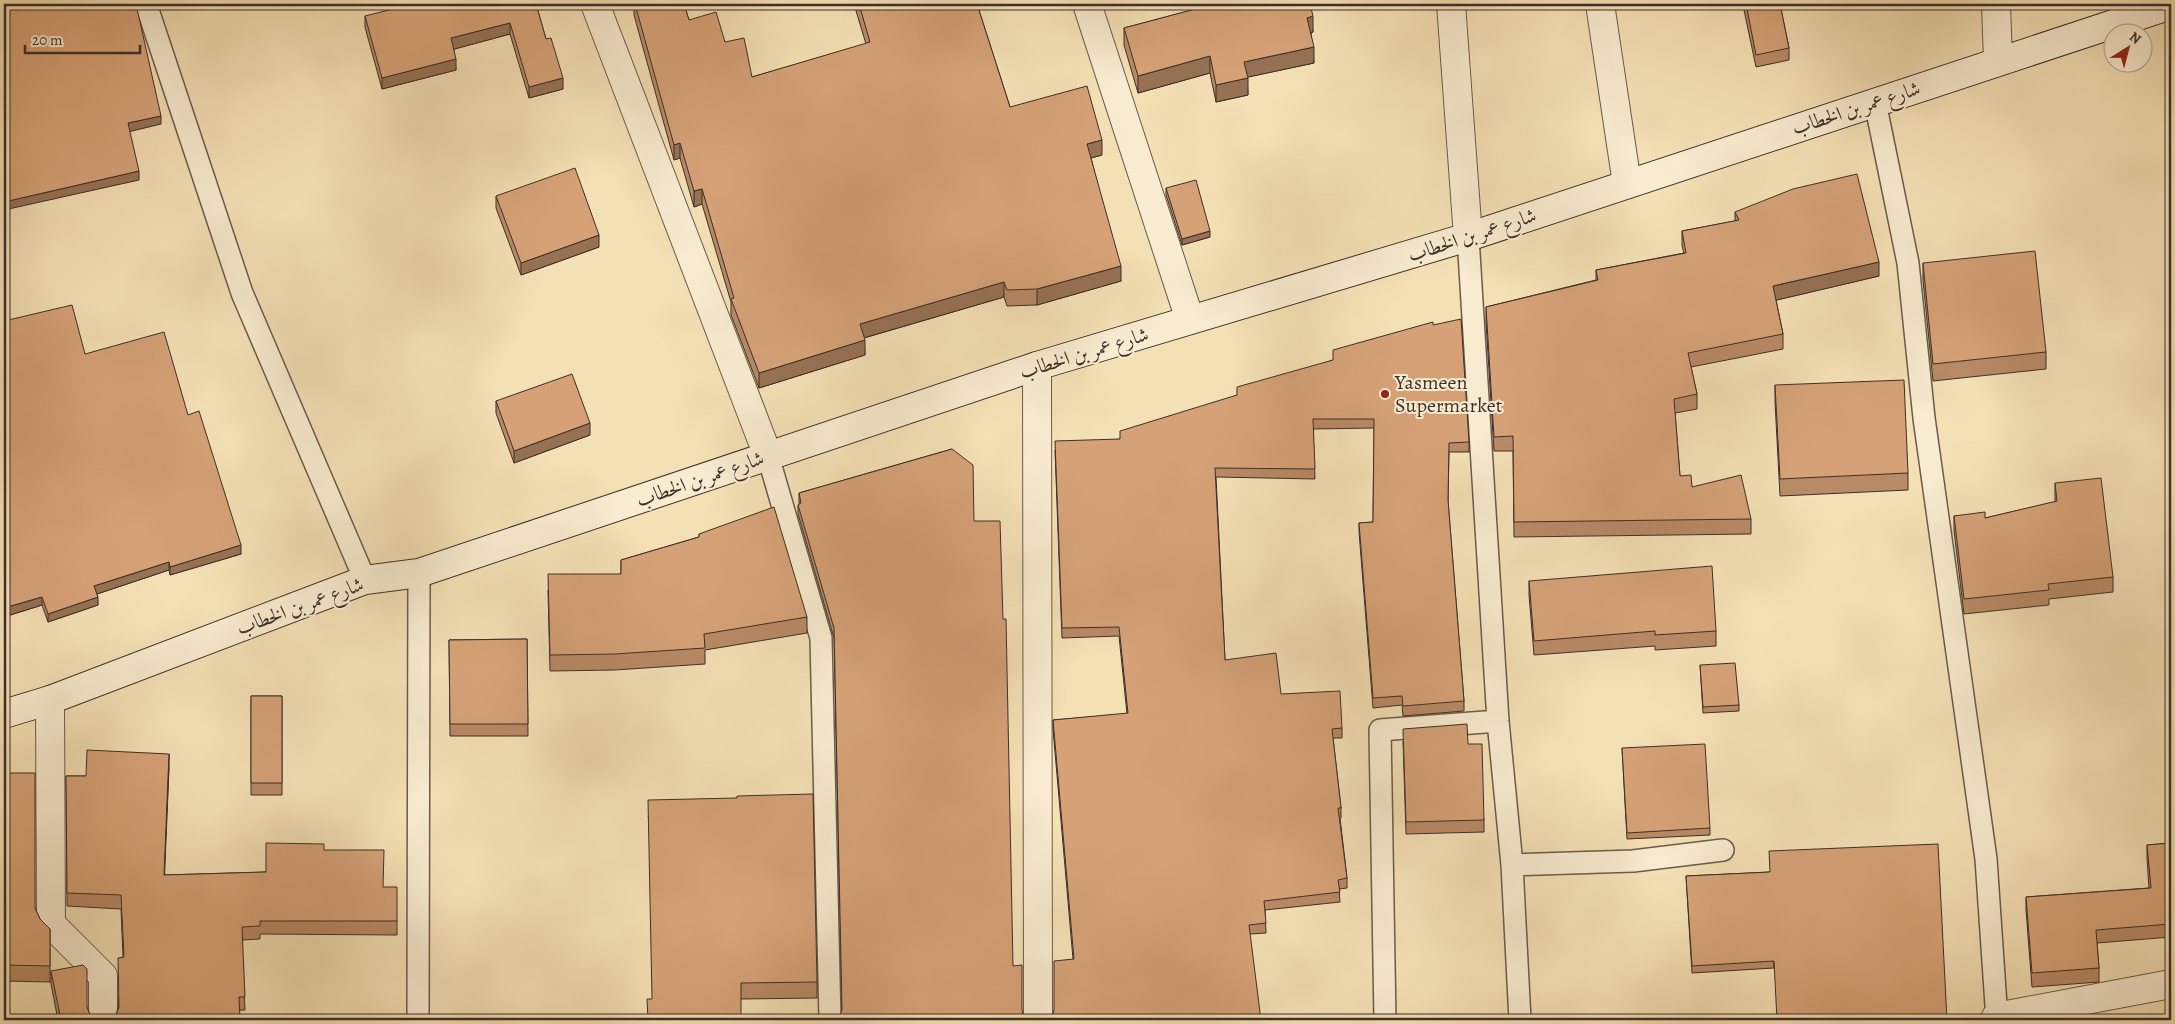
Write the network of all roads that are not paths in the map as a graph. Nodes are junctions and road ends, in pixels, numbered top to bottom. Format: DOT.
graph roads {
  1 [pos="146,4"];
  2 [pos="596,4"];
  3 [pos="1087,4"];
  4 [pos="1451,4"];
  5 [pos="1600,4"];
  6 [pos="1996,4"];
  7 [pos="2171,5"];
  8 [pos="1998,61"];
  9 [pos="1875,102"];
  10 [pos="1627,184"];
  11 [pos="1468,237"];
  12 [pos="1190,320"];
  13 [pos="1037,366"];
  14 [pos="768,456"];
  15 [pos="419,574"];
  16 [pos="365,580"];
  17 [pos="50,700"];
  18 [pos="4,714"];
  19 [pos="1498,721"];
  20 [pos="1723,850"];
  21 [pos="1512,865"];
  22 [pos="2171,984"];
  23 [pos="1997,1018"];
  24 [pos="104,1020"];
  25 [pos="418,1020"];
  26 [pos="830,1020"];
  27 [pos="1038,1020"];
  28 [pos="1385,1020"];
  29 [pos="1520,1020"];
  1 -- 16 [label="lane"];
  2 -- 14 [label="street"];
  3 -- 12 [label="street"];
  4 -- 11 [label="street"];
  5 -- 10 [label="street"];
  6 -- 8 [label="street"];
  7 -- 8 [label="street, شارع عمر بن الخطاب"];
  8 -- 9 [label="street, شارع عمر بن الخطاب"];
  9 -- 10 [label="street, شارع عمر بن الخطاب"];
  9 -- 23 [label="lane"];
  10 -- 11 [label="street, شارع عمر بن الخطاب"];
  11 -- 12 [label="street, شارع عمر بن الخطاب"];
  11 -- 19 [label="lane"];
  12 -- 13 [label="street, شارع عمر بن الخطاب"];
  13 -- 14 [label="street, شارع عمر بن الخطاب"];
  13 -- 27 [label="street"];
  14 -- 15 [label="street, شارع عمر بن الخطاب"];
  14 -- 26 [label="lane"];
  15 -- 16 [label="street, شارع عمر بن الخطاب"];
  15 -- 25 [label="lane"];
  16 -- 17 [label="street, شارع عمر بن الخطاب"];
  17 -- 18 [label="street, شارع عمر بن الخطاب"];
  17 -- 24 [label="street"];
  19 -- 21 [label="lane"];
  19 -- 28 [label="lane"];
  20 -- 21 [label="lane"];
  21 -- 29 [label="lane"];
  22 -- 23 [label="street"];
}
